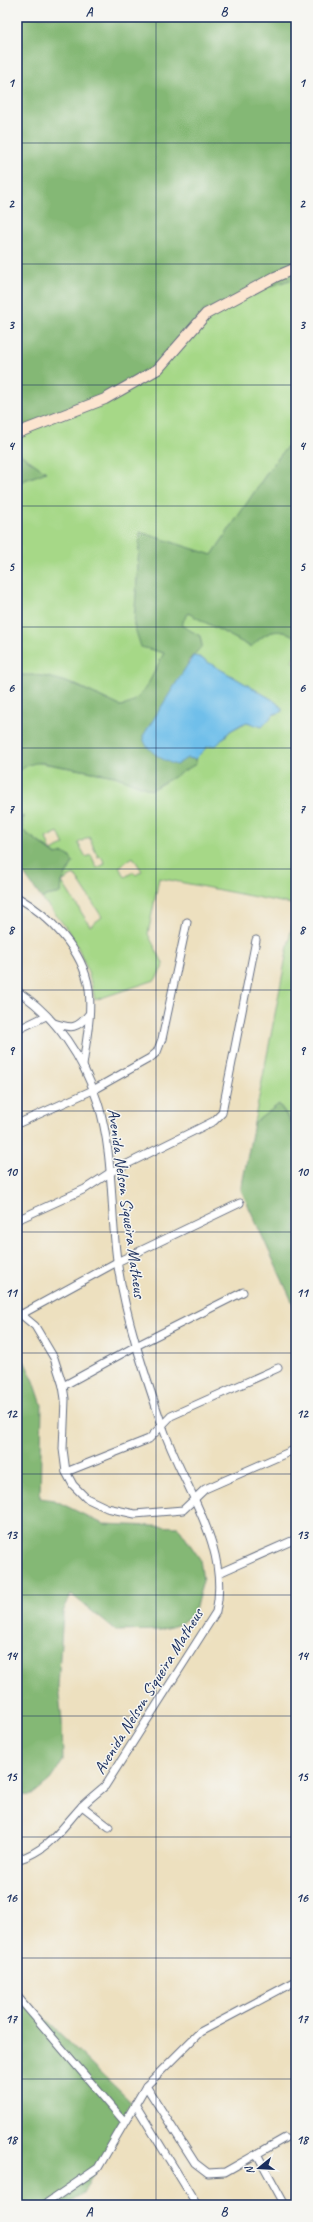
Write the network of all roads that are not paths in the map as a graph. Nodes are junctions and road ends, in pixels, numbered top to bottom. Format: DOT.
graph roads {
  1 [pos="296,268"];
  2 [pos="17,433"];
  3 [pos="17,897"];
  4 [pos="187,922"];
  5 [pos="256,940"];
  6 [pos="17,991"];
  7 [pos="89,1014"];
  8 [pos="46,1016"];
  9 [pos="54,1023"];
  10 [pos="17,1030"];
  11 [pos="83,1066"];
  12 [pos="93,1090"];
  13 [pos="17,1124"];
  14 [pos="111,1172"];
  15 [pos="240,1203"];
  16 [pos="17,1220"];
  17 [pos="117,1262"];
  18 [pos="243,1292"];
  19 [pos="20,1312"];
  20 [pos="136,1346"];
  21 [pos="278,1368"];
  22 [pos="63,1386"];
  23 [pos="162,1427"];
  24 [pos="296,1449"];
  25 [pos="66,1472"];
  26 [pos="194,1501"];
  27 [pos="296,1539"];
  28 [pos="219,1573"];
  29 [pos="82,1806"];
  30 [pos="109,1827"];
  31 [pos="17,1860"];
  32 [pos="296,1981"];
  33 [pos="17,1996"];
  34 [pos="146,2086"];
  35 [pos="135,2104"];
  36 [pos="124,2121"];
  37 [pos="285,2138"];
  38 [pos="257,2154"];
  39 [pos="44,2205"];
  40 [pos="197,2205"];
  41 [pos="285,2205"];
  1 -- 2 [label="street"];
  3 -- 7 [label="street"];
  4 -- 12 [label="street"];
  5 -- 14 [label="street"];
  6 -- 8 [label="street, Avenida Nelson Siqueira Matheus"];
  7 -- 9 [label="street"];
  7 -- 11 [label="street"];
  8 -- 9 [label="street, Avenida Nelson Siqueira Matheus"];
  8 -- 10 [label="street"];
  9 -- 11 [label="street, Avenida Nelson Siqueira Matheus"];
  11 -- 12 [label="street, Avenida Nelson Siqueira Matheus"];
  12 -- 13 [label="street"];
  12 -- 14 [label="street, Avenida Nelson Siqueira Matheus"];
  14 -- 16 [label="street"];
  14 -- 17 [label="street, Avenida Nelson Siqueira Matheus"];
  15 -- 17 [label="street"];
  17 -- 19 [label="street"];
  17 -- 20 [label="street, Avenida Nelson Siqueira Matheus"];
  18 -- 20 [label="street"];
  19 -- 22 [label="street"];
  20 -- 22 [label="street"];
  20 -- 23 [label="street, Avenida Nelson Siqueira Matheus"];
  21 -- 23 [label="street"];
  22 -- 25 [label="street"];
  23 -- 25 [label="street"];
  23 -- 26 [label="street, Avenida Nelson Siqueira Matheus"];
  24 -- 26 [label="street"];
  25 -- 26 [label="street"];
  26 -- 28 [label="street, Avenida Nelson Siqueira Matheus"];
  27 -- 28 [label="street"];
  28 -- 29 [label="street, Avenida Nelson Siqueira Matheus"];
  29 -- 30 [label="street"];
  29 -- 31 [label="street, Avenida Nelson Siqueira Matheus"];
  32 -- 34 [label="street"];
  33 -- 36 [label="street"];
  34 -- 35 [label="street"];
  34 -- 38 [label="street"];
  35 -- 36 [label="street"];
  35 -- 40 [label="street"];
  36 -- 39 [label="street"];
  37 -- 38 [label="street"];
  38 -- 41 [label="street"];
}
